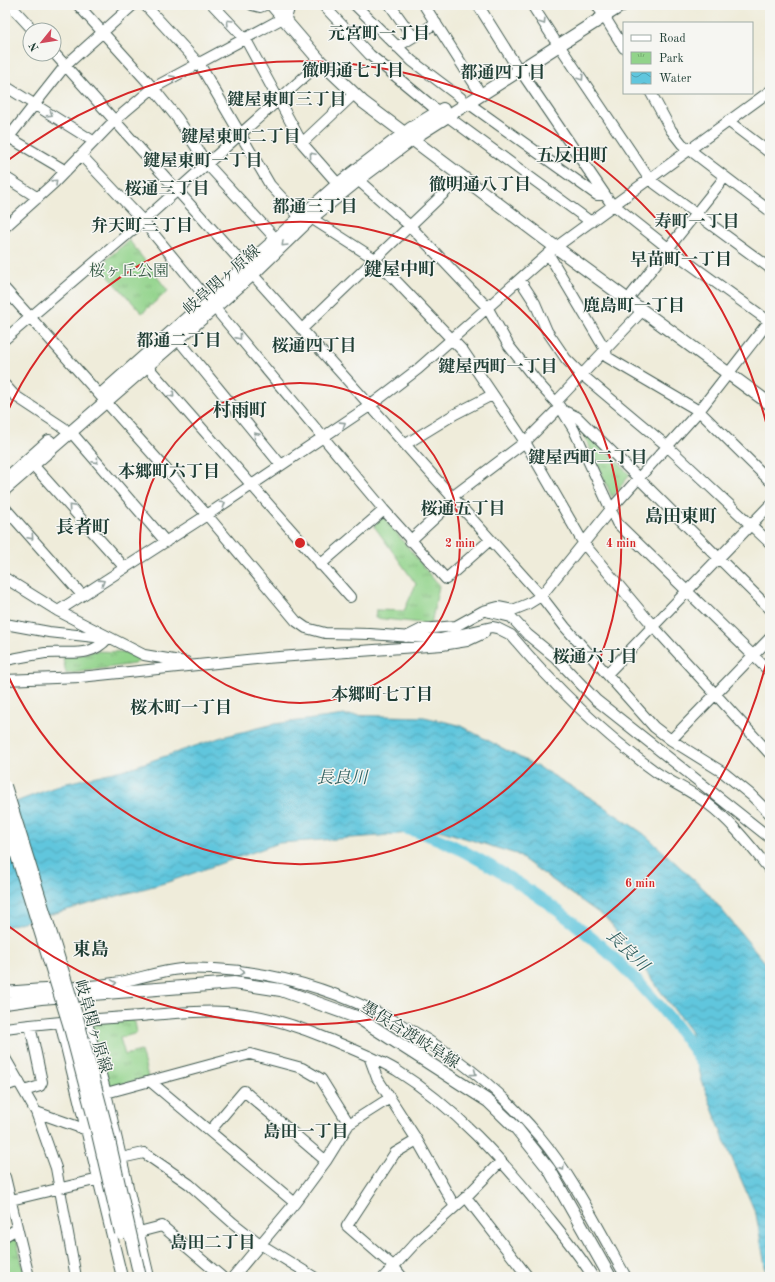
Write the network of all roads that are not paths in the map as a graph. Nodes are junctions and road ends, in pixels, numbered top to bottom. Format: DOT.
graph roads {
  1 [pos="10,5"];
  2 [pos="78,5"];
  3 [pos="133,5"];
  4 [pos="145,5"];
  5 [pos="213,5"];
  6 [pos="252,5"];
  7 [pos="265,5"];
  8 [pos="272,5"];
  9 [pos="278,5"];
  10 [pos="323,5"];
  11 [pos="355,5"];
  12 [pos="390,5"];
  13 [pos="424,5"];
  14 [pos="478,5"];
  15 [pos="532,5"];
  16 [pos="622,5"];
  17 [pos="602,9"];
  18 [pos="287,13"];
  19 [pos="26,22"];
  20 [pos="436,23"];
  21 [pos="102,31"];
  22 [pos="413,37"];
  23 [pos="246,40"];
  24 [pos="556,42"];
  25 [pos="623,46"];
  26 [pos="397,47"];
  27 [pos="62,62"];
  28 [pos="321,62"];
  29 [pos="200,65"];
  30 [pos="65,66"];
  31 [pos="518,67"];
  32 [pos="5,86"];
  33 [pos="153,88"];
  34 [pos="477,88"];
  35 [pos="770,91"];
  36 [pos="354,94"];
  37 [pos="652,94"];
  38 [pos="465,100"];
  39 [pos="278,101"];
  40 [pos="34,104"];
  41 [pos="443,114"];
  42 [pos="114,121"];
  43 [pos="728,121"];
  44 [pos="241,134"];
  45 [pos="411,134"];
  46 [pos="6,138"];
  47 [pos="94,141"];
  48 [pos="302,143"];
  49 [pos="689,150"];
  50 [pos="770,154"];
  51 [pos="81,155"];
  52 [pos="207,164"];
  53 [pos="66,171"];
  54 [pos="462,176"];
  55 [pos="725,177"];
  56 [pos="5,178"];
  57 [pos="358,180"];
  58 [pos="650,180"];
  59 [pos="338,184"];
  60 [pos="178,189"];
  61 [pos="605,195"];
  62 [pos="38,198"];
  63 [pos="614,206"];
  64 [pos="770,211"];
  65 [pos="696,213"];
  66 [pos="306,218"];
  67 [pos="143,220"];
  68 [pos="591,222"];
  69 [pos="410,226"];
  70 [pos="5,227"];
  71 [pos="275,238"];
  72 [pos="556,248"];
  73 [pos="668,248"];
  74 [pos="375,259"];
  75 [pos="770,268"];
  76 [pos="248,270"];
  77 [pos="520,280"];
  78 [pos="5,288"];
  79 [pos="632,294"];
  80 [pos="211,303"];
  81 [pos="487,307"];
  82 [pos="642,311"];
  83 [pos="30,317"];
  84 [pos="770,321"];
  85 [pos="302,329"];
  86 [pos="177,338"];
  87 [pos="5,339"];
  88 [pos="452,339"];
  89 [pos="606,351"];
  90 [pos="147,366"];
  91 [pos="732,370"];
  92 [pos="581,374"];
  93 [pos="5,385"];
  94 [pos="492,395"];
  95 [pos="770,395"];
  96 [pos="103,398"];
  97 [pos="770,404"];
  98 [pos="371,405"];
  99 [pos="559,406"];
  100 [pos="699,411"];
  101 [pos="67,430"];
  102 [pos="322,437"];
  103 [pos="525,442"];
  104 [pos="406,444"];
  105 [pos="667,446"];
  106 [pos="33,465"];
  107 [pos="281,465"];
  108 [pos="639,478"];
  109 [pos="7,480"];
  110 [pos="770,481"];
  111 [pos="252,485"];
  112 [pos="452,497"];
  113 [pos="770,505"];
  114 [pos="5,508"];
  115 [pos="611,509"];
  116 [pos="384,510"];
  117 [pos="207,515"];
  118 [pos="751,525"];
  119 [pos="490,540"];
  120 [pos="410,541"];
  121 [pos="166,542"];
  122 [pos="770,543"];
  123 [pos="584,544"];
  124 [pos="718,558"];
  125 [pos="320,565"];
  126 [pos="125,568"];
  127 [pos="5,578"];
  128 [pos="686,591"];
  129 [pos="82,595"];
  130 [pos="541,596"];
  131 [pos="350,597"];
  132 [pos="770,609"];
  133 [pos="58,611"];
  134 [pos="483,611"];
  135 [pos="5,624"];
  136 [pos="653,626"];
  137 [pos="492,627"];
  138 [pos="406,637"];
  139 [pos="108,638"];
  140 [pos="770,638"];
  141 [pos="753,656"];
  142 [pos="5,660"];
  143 [pos="192,665"];
  144 [pos="770,672"];
  145 [pos="607,674"];
  146 [pos="5,680"];
  147 [pos="716,694"];
  148 [pos="671,740"];
  149 [pos="770,754"];
  150 [pos="5,786"];
  151 [pos="770,814"];
  152 [pos="5,817"];
  153 [pos="770,838"];
  154 [pos="770,870"];
  155 [pos="5,992"];
  156 [pos="5,1003"];
  157 [pos="86,1019"];
  158 [pos="60,1022"];
  159 [pos="30,1025"];
  160 [pos="5,1028"];
  161 [pos="369,1056"];
  162 [pos="5,1058"];
  163 [pos="19,1081"];
  164 [pos="151,1082"];
  165 [pos="5,1086"];
  166 [pos="24,1091"];
  167 [pos="106,1093"];
  168 [pos="390,1098"];
  169 [pos="36,1112"];
  170 [pos="349,1124"];
  171 [pos="88,1130"];
  172 [pos="210,1131"];
  173 [pos="417,1140"];
  174 [pos="121,1158"];
  175 [pos="326,1161"];
  176 [pos="501,1161"];
  177 [pos="5,1176"];
  178 [pos="99,1180"];
  179 [pos="60,1188"];
  180 [pos="466,1197"];
  181 [pos="11,1200"];
  182 [pos="295,1203"];
  183 [pos="455,1207"];
  184 [pos="18,1229"];
  185 [pos="139,1232"];
  186 [pos="5,1236"];
  187 [pos="260,1244"];
  188 [pos="394,1267"];
  189 [pos="29,1277"];
  190 [pos="76,1277"];
  191 [pos="122,1277"];
  192 [pos="132,1277"];
  193 [pos="140,1277"];
  194 [pos="149,1277"];
  195 [pos="222,1277"];
  196 [pos="233,1277"];
  197 [pos="314,1277"];
  198 [pos="384,1277"];
  199 [pos="402,1277"];
  200 [pos="528,1277"];
  201 [pos="593,1277"];
  202 [pos="610,1277"];
  203 [pos="626,1277"];
  1 -- 19 [label="street"];
  2 -- 21 [label="street"];
  3 -- 21 [label="street"];
  4 -- 29 [label="street"];
  23 -- 5 [label="street, one-way"];
  6 -- 7 [label="street"];
  8 -- 18 [label="main road"];
  9 -- 18 [label="main road"];
  10 -- 41 [label="street"];
  11 -- 26 [label="street"];
  12 -- 22 [label="street"];
  13 -- 20 [label="street"];
  14 -- 31 [label="street"];
  15 -- 24 [label="street, one-way"];
  16 -- 17 [label="main road"];
  17 -- 24 [label="main road"];
  17 -- 25 [label="street"];
  18 -- 23 [label="street"];
  18 -- 28 [label="main road"];
  18 -- 45 [label="main road"];
  20 -- 22 [label="street"];
  20 -- 34 [label="street"];
  21 -- 30 [label="street"];
  21 -- 33 [label="street"];
  22 -- 26 [label="street"];
  23 -- 29 [label="street"];
  23 -- 39 [label="street"];
  24 -- 31 [label="main road"];
  24 -- 58 [label="street, one-way"];
  26 -- 38 [label="street"];
  27 -- 30 [label="street"];
  28 -- 36 [label="main road"];
  28 -- 39 [label="street"];
  33 -- 29 [label="street, one-way"];
  29 -- 44 [label="street"];
  30 -- 40 [label="street"];
  30 -- 42 [label="street"];
  31 -- 34 [label="main road"];
  31 -- 38 [label="main road"];
  31 -- 61 [label="street"];
  32 -- 40 [label="street"];
  33 -- 42 [label="street"];
  33 -- 52 [label="street"];
  34 -- 38 [label="main road"];
  35 -- 43 [label="street"];
  36 -- 45 [label="main road"];
  36 -- 48 [label="street"];
  37 -- 49 [label="street"];
  38 -- 41 [label="main road"];
  38 -- 61 [label="street"];
  39 -- 44 [label="street"];
  39 -- 48 [label="street"];
  40 -- 46 [label="street"];
  40 -- 47 [label="street, one-way"];
  41 -- 45 [label="main road"];
  41 -- 68 [label="street"];
  42 -- 47 [label="street"];
  42 -- 60 [label="street"];
  43 -- 49 [label="street"];
  43 -- 50 [label="street"];
  44 -- 52 [label="street"];
  44 -- 66 [label="street"];
  45 -- 54 [label="main road"];
  45 -- 57 [label="main road, 岐阜関ヶ原線"];
  45 -- 59 [label="main road, 岐阜関ヶ原線"];
  45 -- 72 [label="main road"];
  46 -- 53 [label="street"];
  47 -- 51 [label="street"];
  59 -- 48 [label="street, one-way"];
  49 -- 55 [label="street"];
  49 -- 58 [label="street"];
  51 -- 53 [label="street"];
  51 -- 67 [label="street"];
  52 -- 60 [label="street"];
  52 -- 71 [label="street"];
  62 -- 53 [label="street, one-way"];
  54 -- 69 [label="street"];
  54 -- 72 [label="main road"];
  55 -- 64 [label="street"];
  55 -- 65 [label="street"];
  56 -- 62 [label="street"];
  57 -- 66 [label="main road, 岐阜関ヶ原線"];
  57 -- 69 [label="street"];
  58 -- 63 [label="street"];
  58 -- 65 [label="street"];
  59 -- 66 [label="main road, 岐阜関ヶ原線"];
  60 -- 67 [label="street"];
  60 -- 76 [label="street"];
  61 -- 63 [label="street"];
  62 -- 70 [label="street"];
  63 -- 68 [label="street"];
  63 -- 73 [label="street"];
  65 -- 73 [label="street"];
  65 -- 75 [label="street"];
  66 -- 71 [label="main road, 岐阜関ヶ原線"];
  66 -- 74 [label="street"];
  66 -- 76 [label="main road, 岐阜関ヶ原線, one-way"];
  67 -- 80 [label="street"];
  67 -- 83 [label="street"];
  68 -- 72 [label="street"];
  69 -- 74 [label="street"];
  69 -- 81 [label="street"];
  71 -- 76 [label="main road, 岐阜関ヶ原線"];
  72 -- 77 [label="street"];
  72 -- 79 [label="main road"];
  72 -- 82 [label="main road"];
  72 -- 89 [label="street"];
  73 -- 79 [label="street"];
  73 -- 84 [label="street"];
  74 -- 85 [label="street"];
  74 -- 88 [label="street"];
  76 -- 80 [label="main road, 岐阜関ヶ原線"];
  76 -- 85 [label="street"];
  77 -- 81 [label="street"];
  77 -- 92 [label="street"];
  78 -- 83 [label="street"];
  79 -- 91 [label="main road"];
  80 -- 86 [label="main road, 岐阜関ヶ原線"];
  80 -- 96 [label="main road, 岐阜関ヶ原線"];
  80 -- 102 [label="street, one-way"];
  81 -- 88 [label="street"];
  81 -- 99 [label="street"];
  82 -- 89 [label="street"];
  82 -- 91 [label="main road"];
  83 -- 87 [label="street"];
  83 -- 96 [label="street"];
  84 -- 91 [label="street"];
  85 -- 98 [label="street"];
  86 -- 90 [label="main road, 岐阜関ヶ原線"];
  107 -- 86 [label="street, one-way"];
  88 -- 94 [label="street"];
  88 -- 98 [label="street"];
  89 -- 92 [label="street"];
  89 -- 100 [label="street"];
  90 -- 96 [label="main road, 岐阜関ヶ原線"];
  90 -- 111 [label="street, one-way"];
  91 -- 95 [label="main road"];
  91 -- 97 [label="main road"];
  91 -- 100 [label="street"];
  92 -- 99 [label="street"];
  92 -- 105 [label="street"];
  93 -- 101 [label="street"];
  94 -- 103 [label="street"];
  94 -- 104 [label="street"];
  96 -- 101 [label="main road, 岐阜関ヶ原線"];
  96 -- 117 [label="street"];
  102 -- 98 [label="street, one-way"];
  98 -- 104 [label="street"];
  99 -- 103 [label="street"];
  99 -- 108 [label="street"];
  99 -- 115 [label="street"];
  100 -- 105 [label="street"];
  100 -- 110 [label="street"];
  101 -- 106 [label="main road, 岐阜関ヶ原線"];
  101 -- 109 [label="main road, 岐阜関ヶ原線"];
  101 -- 121 [label="street, one-way"];
  102 -- 107 [label="street"];
  102 -- 116 [label="street"];
  103 -- 112 [label="street"];
  103 -- 123 [label="street"];
  104 -- 112 [label="street"];
  105 -- 108 [label="street"];
  105 -- 118 [label="street"];
  106 -- 109 [label="main road, 岐阜関ヶ原線"];
  126 -- 106 [label="street, one-way"];
  107 -- 111 [label="street"];
  108 -- 115 [label="street"];
  108 -- 124 [label="street"];
  117 -- 111 [label="street, one-way"];
  111 -- 125 [label="street"];
  112 -- 119 [label="street"];
  112 -- 120 [label="street"];
  113 -- 118 [label="street"];
  114 -- 129 [label="street, one-way"];
  115 -- 123 [label="street"];
  115 -- 128 [label="street"];
  116 -- 120 [label="street"];
  116 -- 125 [label="street"];
  117 -- 121 [label="street"];
  117 -- 138 [label="street"];
  118 -- 122 [label="street"];
  118 -- 124 [label="street"];
  119 -- 120 [label="street"];
  119 -- 130 [label="street"];
  121 -- 126 [label="street"];
  123 -- 130 [label="street"];
  123 -- 136 [label="street"];
  124 -- 128 [label="street"];
  124 -- 132 [label="street"];
  125 -- 131 [label="street"];
  129 -- 126 [label="street, one-way"];
  127 -- 133 [label="street"];
  128 -- 136 [label="street"];
  128 -- 141 [label="street"];
  129 -- 133 [label="street"];
  130 -- 134 [label="street"];
  130 -- 145 [label="street"];
  133 -- 139 [label="street"];
  134 -- 138 [label="street"];
  134 -- 153 [label="street"];
  135 -- 139 [label="street"];
  136 -- 145 [label="street"];
  136 -- 147 [label="street"];
  137 -- 138 [label="street"];
  137 -- 143 [label="street"];
  137 -- 154 [label="street"];
  139 -- 142 [label="street"];
  139 -- 143 [label="street"];
  140 -- 141 [label="street"];
  141 -- 144 [label="street"];
  141 -- 147 [label="street"];
  143 -- 146 [label="street"];
  145 -- 148 [label="street"];
  147 -- 148 [label="street"];
  147 -- 149 [label="street"];
  148 -- 151 [label="street"];
  150 -- 193 [label="main road, 岐阜関ヶ原線, bridge"];
  152 -- 192 [label="main road, 岐阜関ヶ原線, bridge"];
  155 -- 203 [label="street, one-way"];
  156 -- 202 [label="main road, 墨俣合渡岐阜線"];
  157 -- 158 [label="street"];
  157 -- 161 [label="street"];
  157 -- 167 [label="street"];
  158 -- 159 [label="street"];
  158 -- 171 [label="street"];
  159 -- 160 [label="street"];
  159 -- 166 [label="street"];
  161 -- 168 [label="street"];
  161 -- 176 [label="street"];
  162 -- 163 [label="street"];
  163 -- 165 [label="street"];
  163 -- 166 [label="street"];
  164 -- 167 [label="street"];
  164 -- 170 [label="street"];
  164 -- 172 [label="street"];
  166 -- 169 [label="street"];
  167 -- 174 [label="street"];
  168 -- 170 [label="street"];
  168 -- 173 [label="street"];
  169 -- 171 [label="street"];
  169 -- 179 [label="street"];
  170 -- 175 [label="street"];
  171 -- 178 [label="street"];
  172 -- 175 [label="street"];
  172 -- 182 [label="street"];
  173 -- 183 [label="street"];
  173 -- 188 [label="street"];
  174 -- 185 [label="street"];
  174 -- 187 [label="street"];
  175 -- 182 [label="street"];
  176 -- 180 [label="street"];
  176 -- 201 [label="street"];
  177 -- 181 [label="street"];
  178 -- 179 [label="street"];
  178 -- 191 [label="street"];
  179 -- 181 [label="street"];
  179 -- 190 [label="street"];
  180 -- 183 [label="street"];
  180 -- 200 [label="street"];
  181 -- 184 [label="street"];
  182 -- 187 [label="street"];
  183 -- 188 [label="street"];
  184 -- 186 [label="street"];
  184 -- 189 [label="street"];
  185 -- 194 [label="street"];
  185 -- 195 [label="street"];
  187 -- 196 [label="street"];
  187 -- 197 [label="street"];
  188 -- 198 [label="street"];
  188 -- 199 [label="street"];
}
